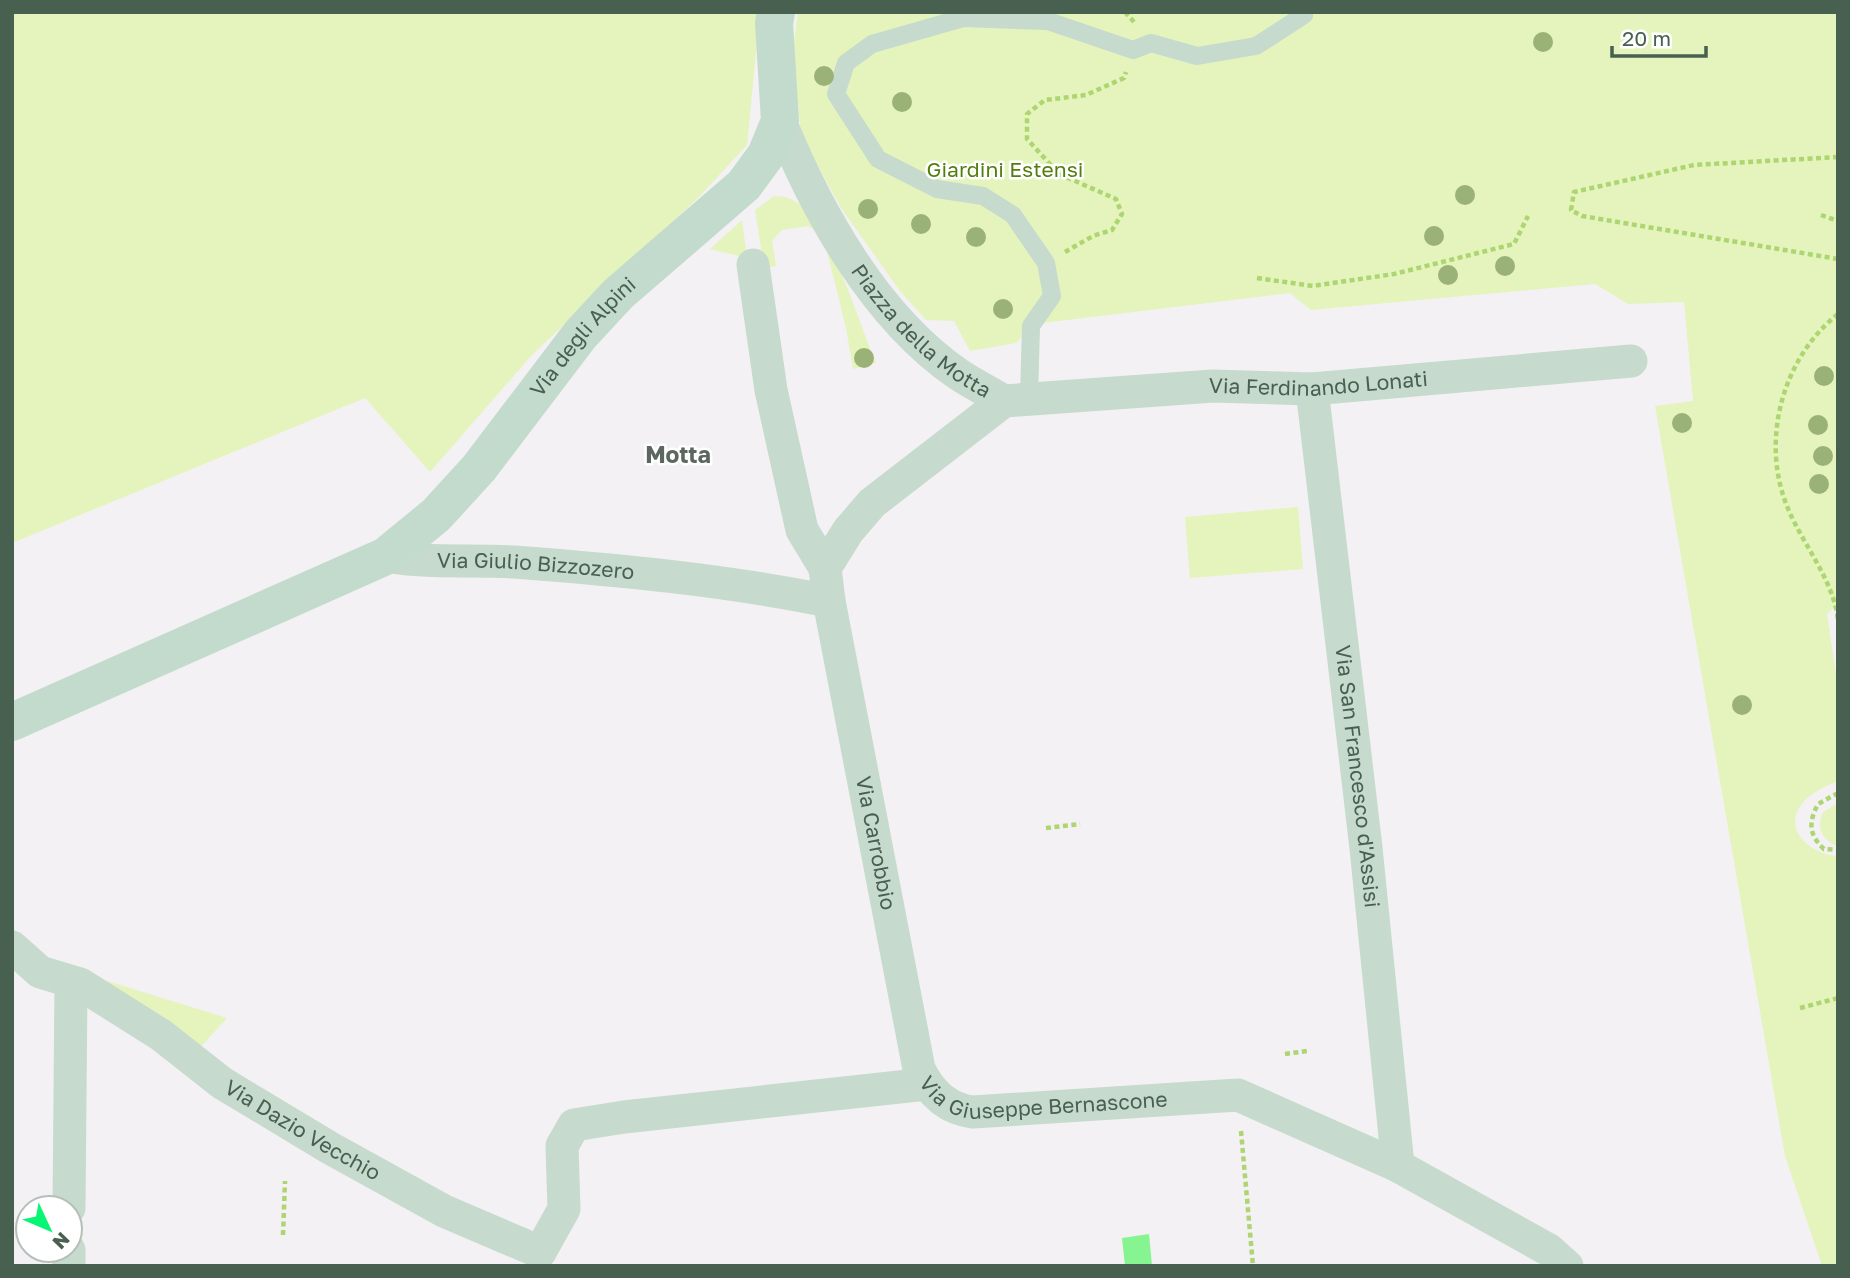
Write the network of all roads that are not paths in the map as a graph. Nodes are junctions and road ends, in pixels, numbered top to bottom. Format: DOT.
graph roads {
  1 [pos="776,12"];
  2 [pos="1304,15"];
  3 [pos="780,121"];
  4 [pos="753,265"];
  5 [pos="1631,361"];
  6 [pos="1312,389"];
  7 [pos="1017,400"];
  8 [pos="386,556"];
  9 [pos="825,568"];
  10 [pos="829,601"];
  11 [pos="12,722"];
  12 [pos="12,947"];
  13 [pos="76,983"];
  14 [pos="927,1084"];
  15 [pos="1392,1126"];
  16 [pos="1333,1135"];
  17 [pos="1398,1166"];
  18 [pos="69,1194"];
  19 [pos="540,1259"];
  20 [pos="1567,1266"];
  1 -- 3 [label="main road"];
  2 -- 7 [label="lane"];
  3 -- 7 [label="street, Piazza della Motta"];
  3 -- 8 [label="main road, Via degli Alpini"];
  4 -- 9 [label="street"];
  5 -- 6 [label="street, Via Ferdinando Lonati"];
  6 -- 7 [label="street, Via Ferdinando Lonati"];
  6 -- 15 [label="street, Via San Francesco d'Assisi"];
  7 -- 9 [label="street, Piazza della Motta"];
  8 -- 10 [label="street, Via Giulio Bizzozero"];
  8 -- 11 [label="main road"];
  9 -- 10 [label="street"];
  10 -- 14 [label="street, Via Carrobbio"];
  12 -- 13 [label="street, Via Dazio Vecchio"];
  13 -- 18 [label="street"];
  13 -- 19 [label="street, Via Dazio Vecchio"];
  14 -- 16 [label="street, Via Giuseppe Bernascone"];
  14 -- 19 [label="street, Via Giuseppe Bernascone"];
  15 -- 16 [label="street"];
  15 -- 17 [label="street, Via San Francesco d'Assisi"];
  16 -- 17 [label="street, Via Giuseppe Bernascone"];
  17 -- 20 [label="street, Via Giuseppe Bernascone"];
}
